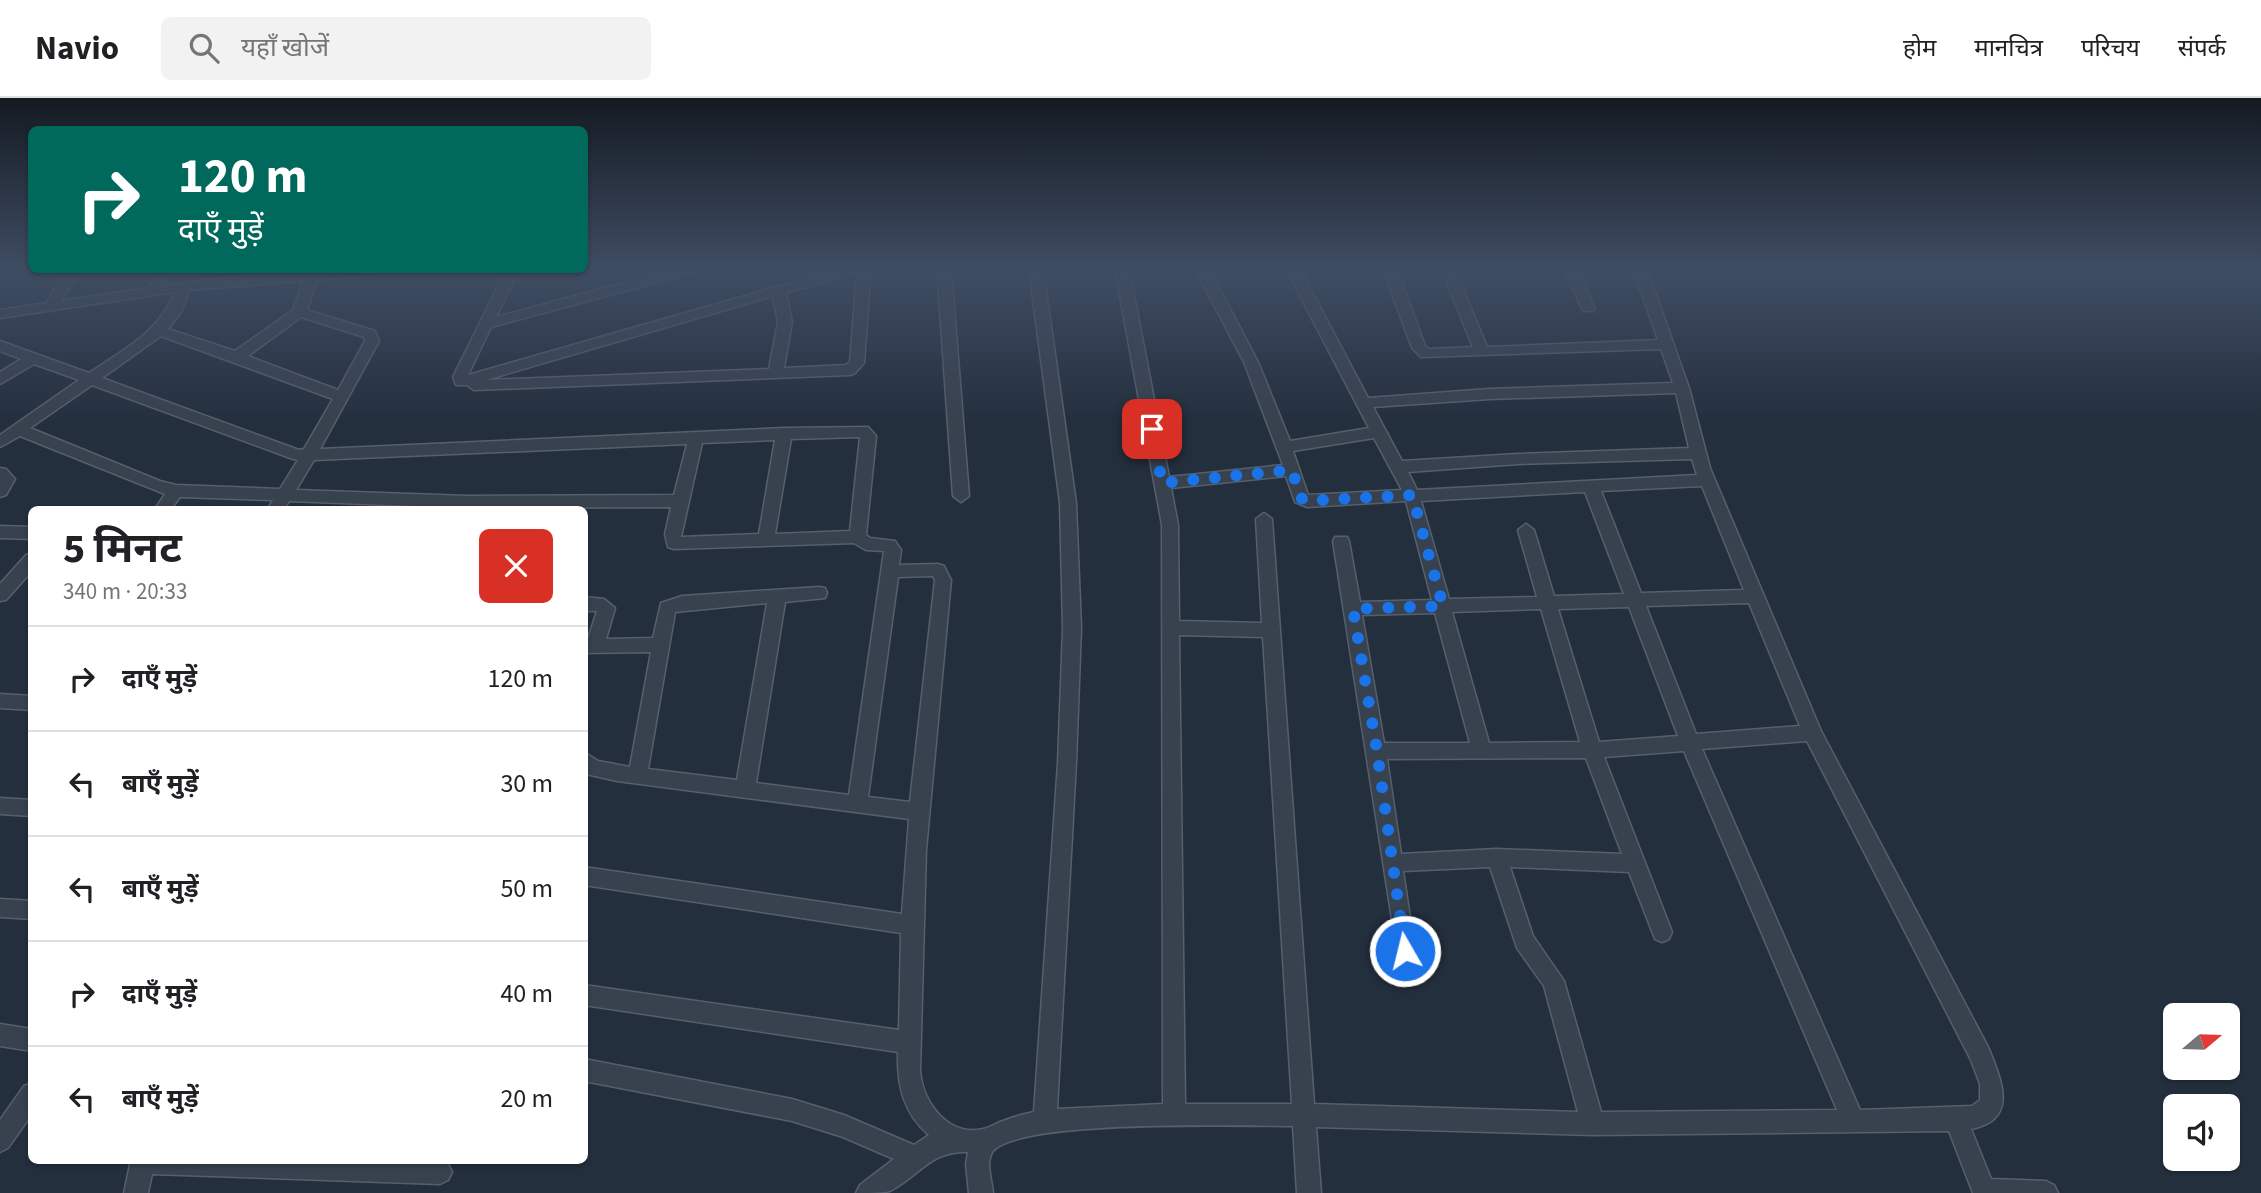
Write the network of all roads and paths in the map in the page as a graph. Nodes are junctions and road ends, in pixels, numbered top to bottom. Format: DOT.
graph roads {
  1 [pos="169,320"];
  2 [pos="288,320"];
  3 [pos="324,320"];
  4 [pos="487,320"];
  5 [pos="500,320"];
  6 [pos="674,320"];
  7 [pos="786,320"];
  8 [pos="859,320"];
  9 [pos="948,320"];
  10 [pos="1043,320"];
  11 [pos="1132,320"];
  12 [pos="1229,320"];
  13 [pos="1320,320"];
  14 [pos="1410,320"];
  15 [pos="1469,320"];
  16 [pos="1658,320"];
  17 [pos="485,324"];
  18 [pos="159,331"];
  19 [pos="1666,344"];
  20 [pos="0,346"];
  21 [pos="1482,352"];
  22 [pos="237,357"];
  23 [pos="33,358"];
  24 [pos="775,374"];
  25 [pos="0,379"];
  26 [pos="88,379"];
  27 [pos="461,382"];
  28 [pos="1682,388"];
  29 [pos="342,397"];
  30 [pos="1363,402"];
  31 [pos="18,429"];
  32 [pos="1379,432"];
  33 [pos="785,433"];
  34 [pos="696,437"];
  35 [pos="0,442"];
  36 [pos="1284,447"];
  37 [pos="1698,453"];
  38 [pos="309,455"];
  39 [pos="1397,467"];
  40 [pos="1292,470"];
  41 [pos="0,473"];
  42 [pos="1707,480"];
  43 [pos="1162,483"];
  44 [pos="1591,486"];
  45 [pos="0,491"];
  46 [pos="176,491"];
  47 [pos="1412,495"];
  48 [pos="961,496"];
  49 [pos="681,501"];
  50 [pos="280,503"];
  51 [pos="165,506"];
  52 [pos="1264,519"];
  53 [pos="1526,530"];
  54 [pos="0,532"];
  55 [pos="28,533"];
  56 [pos="858,537"];
  57 [pos="766,540"];
  58 [pos="1341,541"];
  59 [pos="28,564"];
  60 [pos="890,571"];
  61 [pos="819,593"];
  62 [pos="0,595"];
  63 [pos="776,596"];
  64 [pos="1755,596"];
  65 [pos="1633,600"];
  66 [pos="1548,603"];
  67 [pos="588,604"];
  68 [pos="1443,606"];
  69 [pos="1353,609"];
  70 [pos="1171,628"];
  71 [pos="1271,630"];
  72 [pos="660,645"];
  73 [pos="590,646"];
  74 [pos="0,701"];
  75 [pos="28,703"];
  76 [pos="1812,733"];
  77 [pos="1690,743"];
  78 [pos="1480,749"];
  79 [pos="1591,750"];
  80 [pos="1377,751"];
  81 [pos="588,764"];
  82 [pos="638,775"];
  83 [pos="746,789"];
  84 [pos="857,804"];
  85 [pos="0,806"];
  86 [pos="28,808"];
  87 [pos="919,812"];
  88 [pos="1497,858"];
  89 [pos="1392,863"];
  90 [pos="1637,863"];
  91 [pos="588,877"];
  92 [pos="0,908"];
  93 [pos="28,910"];
  94 [pos="910,925"];
  95 [pos="1662,932"];
  96 [pos="1405,951"];
  97 [pos="588,996"];
  98 [pos="0,1035"];
  99 [pos="28,1039"];
  100 [pos="911,1043"];
  101 [pos="588,1071"];
  102 [pos="28,1100"];
  103 [pos="1174,1115"];
  104 [pos="1304,1115"];
  105 [pos="1956,1120"];
  106 [pos="1045,1121"];
  107 [pos="1853,1121"];
  108 [pos="1593,1124"];
  109 [pos="0,1140"];
  110 [pos="953,1140"];
  111 [pos="986,1141"];
  112 [pos="916,1157"];
  113 [pos="142,1164"];
  114 [pos="224,1164"];
  115 [pos="440,1172"];
  116 [pos="1984,1192"];
  117 [pos="136,1193"];
  118 [pos="868,1193"];
  119 [pos="981,1193"];
  120 [pos="1309,1193"];
  121 [pos="2046,1193"];
  1 -- 18 [label="street"];
  2 -- 22 [label="street"];
  3 -- 29 [label="street"];
  4 -- 17 [label="street"];
  5 -- 17 [label="street"];
  6 -- 27 [label="street"];
  7 -- 24 [label="street"];
  8 -- 24 [label="street"];
  9 -- 48 [label="street"];
  10 -- 106 [label="street"];
  11 -- 43 [label="street"];
  12 -- 36 [label="street"];
  13 -- 30 [label="street"];
  14 -- 21 [label="street"];
  15 -- 21 [label="street"];
  16 -- 19 [label="street"];
  17 -- 27 [label="street"];
  18 -- 22 [label="street"];
  18 -- 26 [label="street"];
  19 -- 21 [label="street"];
  19 -- 28 [label="street"];
  20 -- 23 [label="street"];
  22 -- 29 [label="street"];
  23 -- 25 [label="street"];
  23 -- 26 [label="street"];
  24 -- 27 [label="street"];
  26 -- 31 [label="street"];
  26 -- 38 [label="street"];
  28 -- 30 [label="street"];
  28 -- 37 [label="street"];
  29 -- 38 [label="street"];
  30 -- 32 [label="street"];
  31 -- 35 [label="street"];
  31 -- 46 [label="street"];
  32 -- 36 [label="street"];
  32 -- 39 [label="street"];
  33 -- 34 [label="street"];
  33 -- 56 [label="street"];
  33 -- 57 [label="street"];
  34 -- 38 [label="street"];
  34 -- 49 [label="street"];
  36 -- 40 [label="street"];
  37 -- 39 [label="street"];
  37 -- 42 [label="street"];
  38 -- 50 [label="street"];
  39 -- 47 [label="street"];
  40 -- 43 [label="street"];
  40 -- 47 [label="street"];
  41 -- 45 [label="street"];
  42 -- 44 [label="street"];
  42 -- 64 [label="street"];
  43 -- 70 [label="street"];
  44 -- 47 [label="street"];
  44 -- 65 [label="street"];
  46 -- 50 [label="street"];
  46 -- 51 [label="street"];
  47 -- 68 [label="street"];
  49 -- 50 [label="street"];
  49 -- 57 [label="street"];
  52 -- 71 [label="street"];
  53 -- 66 [label="street"];
  54 -- 55 [label="street"];
  56 -- 57 [label="street"];
  56 -- 60 [label="street"];
  58 -- 69 [label="street"];
  59 -- 62 [label="street"];
  60 -- 84 [label="street"];
  60 -- 87 [label="street"];
  61 -- 63 [label="street"];
  63 -- 72 [label="street"];
  63 -- 83 [label="street"];
  64 -- 65 [label="street"];
  64 -- 76 [label="street"];
  65 -- 66 [label="street"];
  65 -- 77 [label="street"];
  66 -- 68 [label="street"];
  66 -- 79 [label="street"];
  67 -- 73 [label="street"];
  68 -- 69 [label="street"];
  68 -- 78 [label="street"];
  69 -- 80 [label="street"];
  70 -- 71 [label="street"];
  70 -- 103 [label="street"];
  71 -- 104 [label="street"];
  72 -- 73 [label="street"];
  72 -- 82 [label="street"];
  74 -- 75 [label="street"];
  76 -- 77 [label="street"];
  76 -- 105 [label="street"];
  77 -- 79 [label="street"];
  77 -- 107 [label="street"];
  78 -- 79 [label="street"];
  78 -- 80 [label="street"];
  79 -- 90 [label="street"];
  80 -- 89 [label="street"];
  81 -- 82 [label="street"];
  82 -- 83 [label="street"];
  83 -- 84 [label="street"];
  84 -- 87 [label="street"];
  85 -- 86 [label="street"];
  87 -- 94 [label="street"];
  88 -- 89 [label="street"];
  88 -- 90 [label="street"];
  88 -- 108 [label="street"];
  89 -- 96 [label="street"];
  90 -- 95 [label="street"];
  91 -- 94 [label="street"];
  92 -- 93 [label="street"];
  94 -- 100 [label="street"];
  97 -- 100 [label="street"];
  98 -- 99 [label="street"];
  100 -- 110 [label="street"];
  101 -- 112 [label="street"];
  102 -- 109 [label="street"];
  103 -- 104 [label="street"];
  103 -- 106 [label="street"];
  104 -- 108 [label="street"];
  104 -- 120 [label="street"];
  105 -- 107 [label="street"];
  105 -- 116 [label="street"];
  106 -- 111 [label="street"];
  107 -- 108 [label="street"];
  110 -- 111 [label="street"];
  110 -- 112 [label="street"];
  111 -- 119 [label="street"];
  112 -- 118 [label="street"];
  113 -- 117 [label="street"];
  114 -- 115 [label="street"];
  116 -- 121 [label="street"];
}
